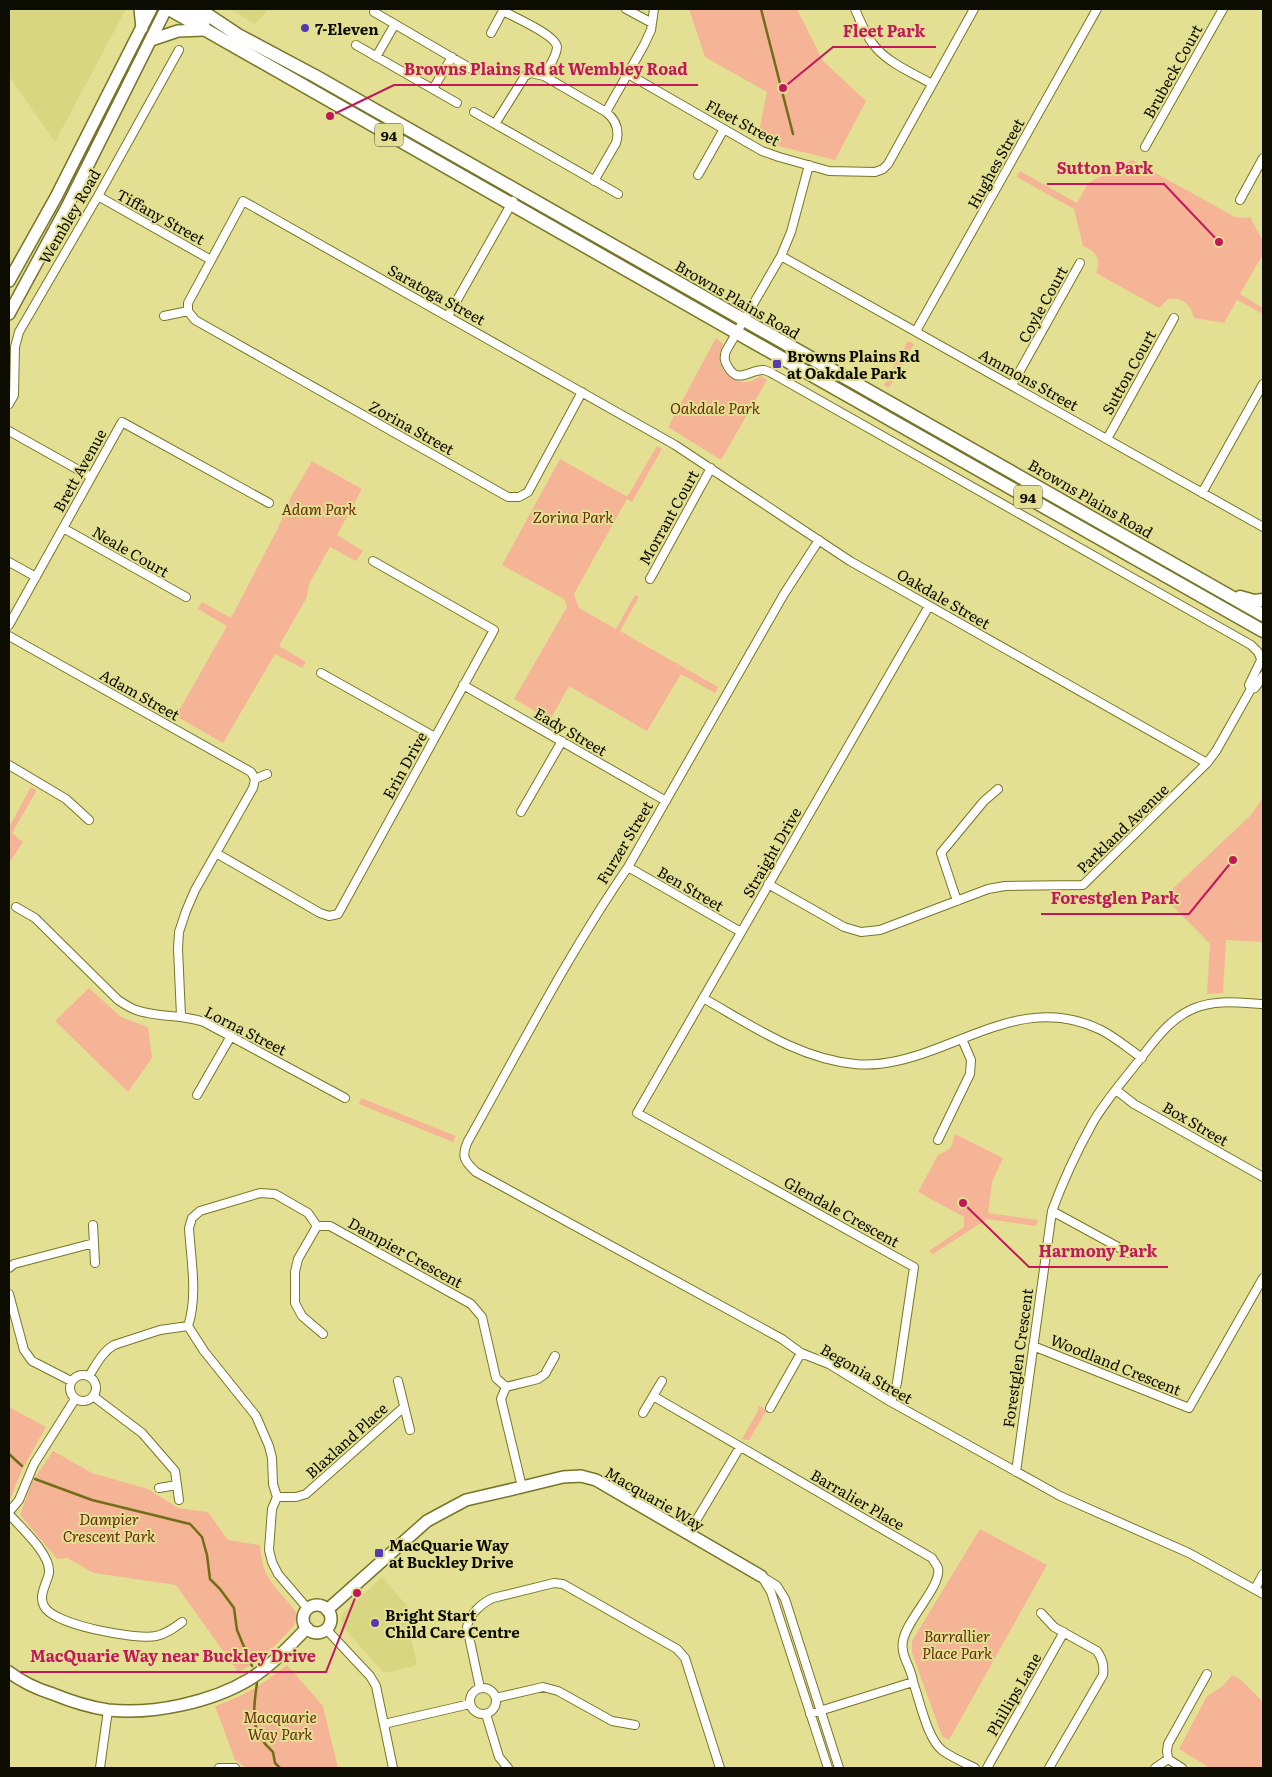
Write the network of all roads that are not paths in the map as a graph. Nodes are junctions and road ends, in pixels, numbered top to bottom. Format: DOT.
graph roads {
  1 [pos="140,9"];
  2 [pos="151,9"];
  3 [pos="168,9"];
  4 [pos="187,9"];
  5 [pos="199,9"];
  6 [pos="626,9"];
  7 [pos="654,9"];
  8 [pos="855,9"];
  9 [pos="974,9"];
  10 [pos="1097,9"];
  11 [pos="1222,9"];
  12 [pos="503,10"];
  13 [pos="374,12"];
  14 [pos="652,23"];
  15 [pos="395,24"];
  16 [pos="142,30"];
  17 [pos="204,30"];
  18 [pos="491,33"];
  19 [pos="151,40"];
  20 [pos="356,45"];
  21 [pos="233,46"];
  22 [pos="179,50"];
  23 [pos="376,57"];
  24 [pos="452,57"];
  25 [pos="475,71"];
  26 [pos="628,74"];
  27 [pos="544,76"];
  28 [pos="932,84"];
  29 [pos="433,90"];
  30 [pos="457,103"];
  31 [pos="474,112"];
  32 [pos="606,112"];
  33 [pos="495,124"];
  34 [pos="724,129"];
  35 [pos="1145,147"];
  36 [pos="1263,158"];
  37 [pos="809,165"];
  38 [pos="698,175"];
  39 [pos="594,181"];
  40 [pos="518,192"];
  41 [pos="618,194"];
  42 [pos="98,196"];
  43 [pos="1240,200"];
  44 [pos="511,205"];
  45 [pos="781,256"];
  46 [pos="211,260"];
  47 [pos="1080,263"];
  48 [pos="9,281"];
  49 [pos="188,311"];
  50 [pos="9,314"];
  51 [pos="164,316"];
  52 [pos="448,316"];
  53 [pos="1174,318"];
  54 [pos="744,321"];
  55 [pos="916,331"];
  56 [pos="737,333"];
  57 [pos="1263,384"];
  58 [pos="1012,385"];
  59 [pos="582,392"];
  60 [pos="9,404"];
  61 [pos="9,431"];
  62 [pos="1107,439"];
  63 [pos="675,444"];
  64 [pos="711,468"];
  65 [pos="91,478"];
  66 [pos="1202,492"];
  67 [pos="269,503"];
  68 [pos="1263,527"];
  69 [pos="63,528"];
  70 [pos="819,540"];
  71 [pos="373,561"];
  72 [pos="9,562"];
  73 [pos="36,577"];
  74 [pos="650,579"];
  75 [pos="1225,594"];
  76 [pos="186,597"];
  77 [pos="1263,600"];
  78 [pos="929,606"];
  79 [pos="1263,615"];
  80 [pos="9,625"];
  81 [pos="1263,630"];
  82 [pos="9,636"];
  83 [pos="1263,658"];
  84 [pos="321,673"];
  85 [pos="1263,676"];
  86 [pos="464,685"];
  87 [pos="1251,689"];
  88 [pos="435,737"];
  89 [pos="562,742"];
  90 [pos="1208,763"];
  91 [pos="9,765"];
  92 [pos="267,774"];
  93 [pos="255,779"];
  94 [pos="998,790"];
  95 [pos="666,800"];
  96 [pos="521,812"];
  97 [pos="89,820"];
  98 [pos="216,854"];
  99 [pos="628,867"];
  100 [pos="768,884"];
  101 [pos="957,901"];
  102 [pos="16,906"];
  103 [pos="741,932"];
  104 [pos="703,998"];
  105 [pos="1263,1004"];
  106 [pos="181,1016"];
  107 [pos="231,1036"];
  108 [pos="962,1039"];
  109 [pos="1142,1058"];
  110 [pos="1116,1090"];
  111 [pos="197,1095"];
  112 [pos="345,1098"];
  113 [pos="637,1113"];
  114 [pos="938,1140"];
  115 [pos="466,1162"];
  116 [pos="1263,1177"];
  117 [pos="1052,1211"];
  118 [pos="93,1224"];
  119 [pos="316,1226"];
  120 [pos="94,1243"];
  121 [pos="1129,1253"];
  122 [pos="95,1263"];
  123 [pos="9,1268"];
  124 [pos="1263,1278"];
  125 [pos="9,1294"];
  126 [pos="188,1326"];
  127 [pos="323,1334"];
  128 [pos="1033,1346"];
  129 [pos="801,1353"];
  130 [pos="555,1356"];
  131 [pos="89,1376"];
  132 [pos="71,1381"];
  133 [pos="398,1381"];
  134 [pos="662,1381"];
  135 [pos="506,1387"];
  136 [pos="93,1396"];
  137 [pos="653,1396"];
  138 [pos="75,1399"];
  139 [pos="890,1402"];
  140 [pos="404,1407"];
  141 [pos="770,1408"];
  142 [pos="643,1413"];
  143 [pos="410,1430"];
  144 [pos="740,1447"];
  145 [pos="1016,1472"];
  146 [pos="177,1485"];
  147 [pos="522,1487"];
  148 [pos="159,1488"];
  149 [pos="277,1496"];
  150 [pos="179,1500"];
  151 [pos="9,1513"];
  152 [pos="688,1534"];
  153 [pos="1263,1574"];
  154 [pos="761,1576"];
  155 [pos="1255,1589"];
  156 [pos="1263,1594"];
  157 [pos="308,1609"];
  158 [pos="327,1610"];
  159 [pos="1042,1613"];
  160 [pos="182,1622"];
  161 [pos="307,1628"];
  162 [pos="326,1629"];
  163 [pos="1064,1632"];
  164 [pos="9,1672"];
  165 [pos="1207,1674"];
  166 [pos="913,1682"];
  167 [pos="480,1688"];
  168 [pos="496,1698"];
  169 [pos="470,1704"];
  170 [pos="108,1710"];
  171 [pos="821,1711"];
  172 [pos="486,1714"];
  173 [pos="810,1714"];
  174 [pos="384,1724"];
  175 [pos="635,1725"];
  176 [pos="1168,1760"];
  177 [pos="100,1768"];
  178 [pos="220,1768"];
  179 [pos="235,1768"];
  180 [pos="393,1768"];
  181 [pos="508,1768"];
  182 [pos="720,1768"];
  183 [pos="828,1768"];
  184 [pos="840,1768"];
  185 [pos="975,1768"];
  186 [pos="987,1768"];
  187 [pos="1049,1768"];
  188 [pos="1155,1768"];
  189 [pos="1182,1768"];
  1 -- 16 [label="street"];
  2 -- 16 [label="street, Wembley Road"];
  3 -- 17 [label="main road, Browns Plains Road / 94"];
  3 -- 19 [label="street, Wembley Road"];
  4 -- 21 [label="street"];
  5 -- 40 [label="main road, Browns Plains Road / 94"];
  6 -- 14 [label="street"];
  7 -- 14 [label="street"];
  8 -- 28 [label="street"];
  9 -- 28 [label="street"];
  10 -- 55 [label="street, Hughes Street"];
  11 -- 35 [label="street, Brubeck Court"];
  12 -- 18 [label="street"];
  12 -- 27 [label="street"];
  13 -- 15 [label="street"];
  14 -- 26 [label="street"];
  15 -- 23 [label="street"];
  15 -- 24 [label="street"];
  16 -- 48 [label="street, Wembley Road"];
  17 -- 19 [label="street"];
  17 -- 21 [label="main road, Browns Plains Road / 94"];
  19 -- 50 [label="street, Wembley Road"];
  20 -- 23 [label="street"];
  21 -- 44 [label="main road, Browns Plains Road / 94"];
  22 -- 42 [label="street, Wembley Road"];
  23 -- 29 [label="street"];
  24 -- 25 [label="street"];
  24 -- 29 [label="street"];
  26 -- 32 [label="street"];
  26 -- 34 [label="street, Fleet Street"];
  27 -- 32 [label="street"];
  27 -- 33 [label="street"];
  28 -- 37 [label="street, Fleet Street"];
  29 -- 30 [label="street"];
  31 -- 33 [label="street"];
  32 -- 39 [label="street"];
  33 -- 39 [label="street"];
  34 -- 37 [label="street, Fleet Street"];
  34 -- 38 [label="street"];
  36 -- 43 [label="street"];
  37 -- 45 [label="street"];
  39 -- 41 [label="street"];
  40 -- 44 [label="street"];
  40 -- 54 [label="main road, Browns Plains Road / 94"];
  42 -- 46 [label="street, Tiffany Street"];
  42 -- 60 [label="street, Wembley Road"];
  44 -- 52 [label="street"];
  44 -- 56 [label="main road, Browns Plains Road / 94"];
  45 -- 54 [label="street"];
  45 -- 55 [label="street, Ammons Street"];
  46 -- 49 [label="street"];
  46 -- 52 [label="street, Saratoga Street"];
  47 -- 58 [label="street, Coyle Court"];
  49 -- 51 [label="street"];
  49 -- 59 [label="street, Zorina Street"];
  52 -- 59 [label="street, Saratoga Street"];
  53 -- 62 [label="street, Sutton Court"];
  54 -- 56 [label="street"];
  54 -- 75 [label="main road, Browns Plains Road / 94"];
  55 -- 58 [label="street, Ammons Street"];
  56 -- 81 [label="main road, Browns Plains Road / 94"];
  56 -- 83 [label="street, Browns Plains Road"];
  57 -- 66 [label="street"];
  58 -- 62 [label="street, Ammons Street"];
  59 -- 63 [label="street, Saratoga Street"];
  61 -- 65 [label="street"];
  62 -- 66 [label="street, Ammons Street"];
  63 -- 64 [label="street, Oakdale Street"];
  64 -- 70 [label="street, Oakdale Street"];
  64 -- 74 [label="street, Morrant Court"];
  65 -- 67 [label="street, Brett Avenue"];
  65 -- 69 [label="street, Brett Avenue"];
  66 -- 68 [label="street, Ammons Street"];
  69 -- 73 [label="street, Brett Avenue"];
  69 -- 76 [label="street, Neale Court"];
  70 -- 78 [label="street, Oakdale Street"];
  70 -- 95 [label="street, Furzer Street"];
  71 -- 86 [label="street, Erin Drive"];
  72 -- 73 [label="street"];
  73 -- 80 [label="street, Brett Avenue"];
  75 -- 77 [label="main road"];
  75 -- 79 [label="main road, Browns Plains Road / 94"];
  78 -- 90 [label="street, Oakdale Street"];
  78 -- 100 [label="street, Straight Drive"];
  82 -- 93 [label="street, Adam Street"];
  83 -- 87 [label="street, Parkland Avenue"];
  84 -- 88 [label="street"];
  85 -- 87 [label="street, Parkland Avenue"];
  86 -- 88 [label="street, Erin Drive"];
  86 -- 89 [label="street, Eady Street"];
  87 -- 90 [label="street, Parkland Avenue"];
  88 -- 98 [label="street, Erin Drive"];
  89 -- 95 [label="street, Eady Street"];
  89 -- 96 [label="street"];
  90 -- 101 [label="street, Parkland Avenue"];
  91 -- 97 [label="street"];
  92 -- 93 [label="street"];
  93 -- 98 [label="street"];
  94 -- 101 [label="street"];
  95 -- 99 [label="street, Furzer Street"];
  98 -- 106 [label="street"];
  99 -- 103 [label="street, Ben Street"];
  99 -- 115 [label="street, Furzer Street"];
  100 -- 101 [label="street, Parkland Avenue"];
  100 -- 103 [label="street, Straight Drive"];
  102 -- 106 [label="street, Lorna Street"];
  103 -- 104 [label="street, Straight Drive"];
  104 -- 108 [label="street"];
  104 -- 113 [label="street, Straight Drive"];
  105 -- 109 [label="street, Forestglen Crescent"];
  106 -- 107 [label="street, Lorna Street"];
  107 -- 111 [label="street"];
  107 -- 112 [label="street, Lorna Street"];
  108 -- 109 [label="street"];
  108 -- 114 [label="street"];
  109 -- 110 [label="street, Forestglen Crescent"];
  110 -- 116 [label="street, Box Street"];
  110 -- 117 [label="street, Forestglen Crescent"];
  113 -- 139 [label="street, Glendale Crescent"];
  115 -- 129 [label="street, Begonia Street"];
  117 -- 121 [label="street"];
  117 -- 128 [label="street, Forestglen Crescent"];
  118 -- 120 [label="street"];
  119 -- 126 [label="street"];
  119 -- 127 [label="street"];
  119 -- 135 [label="street, Dampier Crescent"];
  120 -- 122 [label="street"];
  120 -- 123 [label="street"];
  124 -- 128 [label="street, Woodland Crescent"];
  125 -- 132 [label="street"];
  126 -- 131 [label="street"];
  126 -- 149 [label="street"];
  128 -- 145 [label="street, Forestglen Crescent"];
  129 -- 139 [label="street, Begonia Street"];
  129 -- 141 [label="street"];
  130 -- 135 [label="street"];
  131 -- 132 [label="street"];
  131 -- 136 [label="street"];
  132 -- 138 [label="street"];
  133 -- 140 [label="street, Blaxland Place"];
  134 -- 137 [label="street"];
  135 -- 147 [label="street"];
  136 -- 138 [label="street"];
  136 -- 146 [label="street"];
  137 -- 142 [label="street"];
  137 -- 144 [label="street, Barralier Place"];
  138 -- 151 [label="street"];
  139 -- 145 [label="street, Begonia Street"];
  140 -- 143 [label="street, Blaxland Place"];
  140 -- 149 [label="street, Blaxland Place"];
  144 -- 152 [label="street"];
  144 -- 166 [label="street, Barralier Place"];
  145 -- 155 [label="street, Begonia Street"];
  146 -- 148 [label="street"];
  146 -- 150 [label="street"];
  147 -- 152 [label="street, Macquarie Way"];
  147 -- 158 [label="street, Macquarie Way"];
  149 -- 157 [label="street"];
  151 -- 160 [label="street"];
  152 -- 154 [label="street, Macquarie Way"];
  153 -- 155 [label="street"];
  154 -- 171 [label="street, Macquarie Way"];
  154 -- 173 [label="street"];
  155 -- 156 [label="street, Begonia Street"];
  157 -- 158 [label="street"];
  157 -- 161 [label="street"];
  158 -- 162 [label="street"];
  159 -- 163 [label="street"];
  161 -- 162 [label="street"];
  161 -- 170 [label="street"];
  162 -- 174 [label="street"];
  163 -- 186 [label="street, Phillips Lane"];
  163 -- 187 [label="street"];
  164 -- 170 [label="street"];
  165 -- 176 [label="street"];
  166 -- 171 [label="street"];
  166 -- 185 [label="street, Barralier Place"];
  167 -- 168 [label="street"];
  167 -- 169 [label="street"];
  167 -- 182 [label="street"];
  168 -- 172 [label="street"];
  168 -- 175 [label="street"];
  169 -- 172 [label="street"];
  169 -- 174 [label="street"];
  170 -- 177 [label="street"];
  171 -- 173 [label="street"];
  171 -- 184 [label="street, Macquarie Way"];
  172 -- 181 [label="street"];
  173 -- 183 [label="street"];
  174 -- 180 [label="street"];
  176 -- 188 [label="street"];
  176 -- 189 [label="street"];
  178 -- 179 [label="street"];
}
